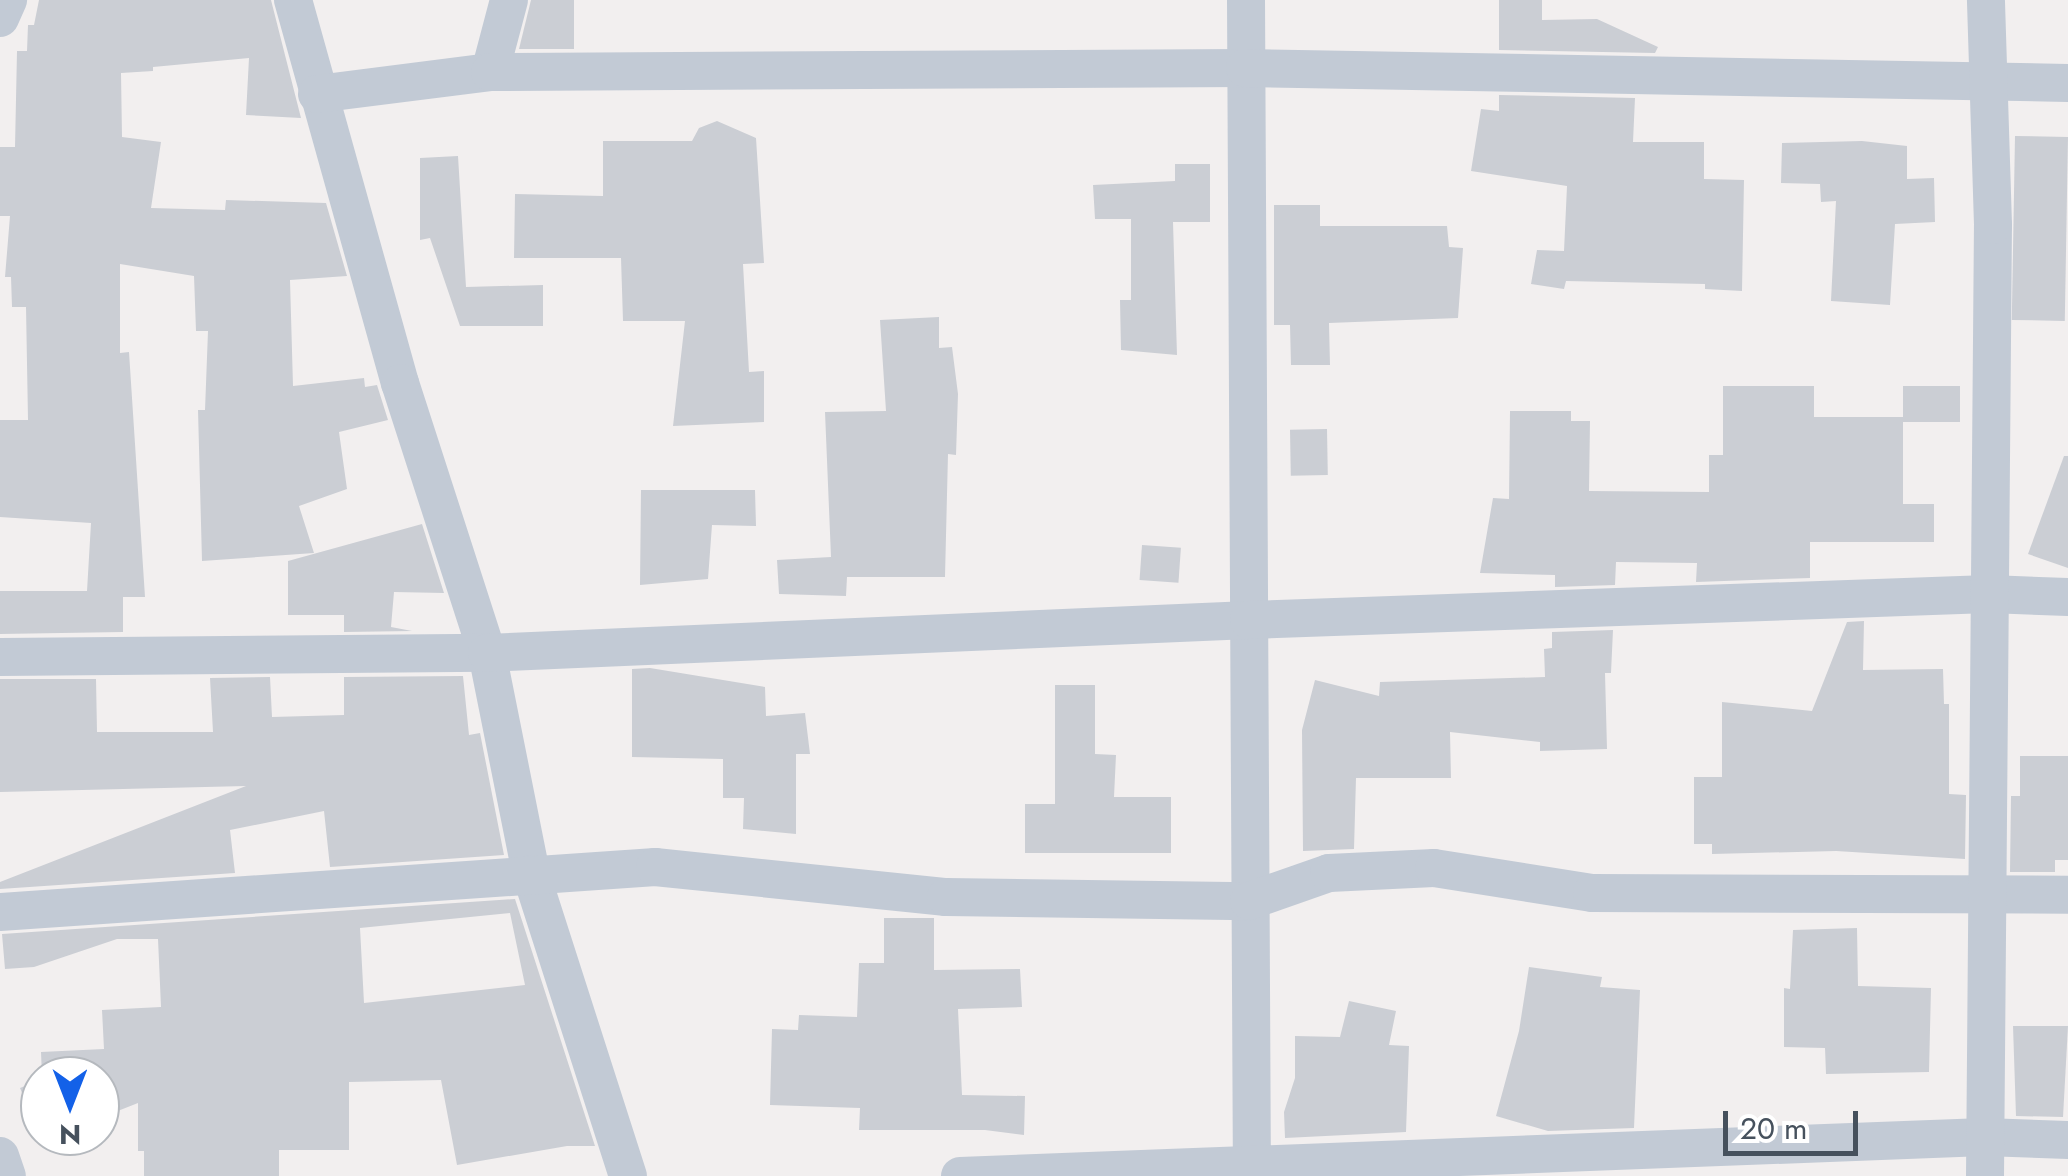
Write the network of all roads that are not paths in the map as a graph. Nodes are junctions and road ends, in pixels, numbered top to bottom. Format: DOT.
graph roads {
  1 [pos="8,0"];
  2 [pos="293,0"];
  3 [pos="509,0"];
  4 [pos="1246,0"];
  5 [pos="1986,0"];
  6 [pos="0,18"];
  7 [pos="1245,68"];
  8 [pos="490,72"];
  9 [pos="1987,79"];
  10 [pos="2068,83"];
  11 [pos="316,94"];
  12 [pos="1989,594"];
  13 [pos="2068,597"];
  14 [pos="1249,620"];
  15 [pos="487,653"];
  16 [pos="0,657"];
  17 [pos="531,874"];
  18 [pos="1985,895"];
  19 [pos="2068,895"];
  20 [pos="1249,901"];
  21 [pos="0,912"];
  22 [pos="1984,1138"];
  23 [pos="2068,1140"];
  24 [pos="0,1156"];
  25 [pos="1252,1169"];
  26 [pos="6,1176"];
  27 [pos="628,1176"];
  28 [pos="960,1176"];
  29 [pos="1984,1176"];
  1 -- 6 [label="street"];
  2 -- 11 [label="street"];
  3 -- 8 [label="street"];
  4 -- 7 [label="street"];
  5 -- 9 [label="street"];
  7 -- 8 [label="street"];
  7 -- 9 [label="street"];
  7 -- 14 [label="street"];
  8 -- 11 [label="street"];
  9 -- 10 [label="street"];
  9 -- 12 [label="street"];
  11 -- 15 [label="street"];
  12 -- 13 [label="street"];
  12 -- 14 [label="street"];
  12 -- 18 [label="street"];
  14 -- 15 [label="street"];
  14 -- 20 [label="street"];
  15 -- 16 [label="street"];
  15 -- 17 [label="street"];
  17 -- 20 [label="street"];
  17 -- 21 [label="street"];
  17 -- 27 [label="street"];
  18 -- 19 [label="street"];
  18 -- 20 [label="street"];
  18 -- 22 [label="street"];
  20 -- 25 [label="street"];
  22 -- 23 [label="street"];
  22 -- 25 [label="street"];
  22 -- 29 [label="street"];
  24 -- 26 [label="street"];
  25 -- 28 [label="street"];
}
